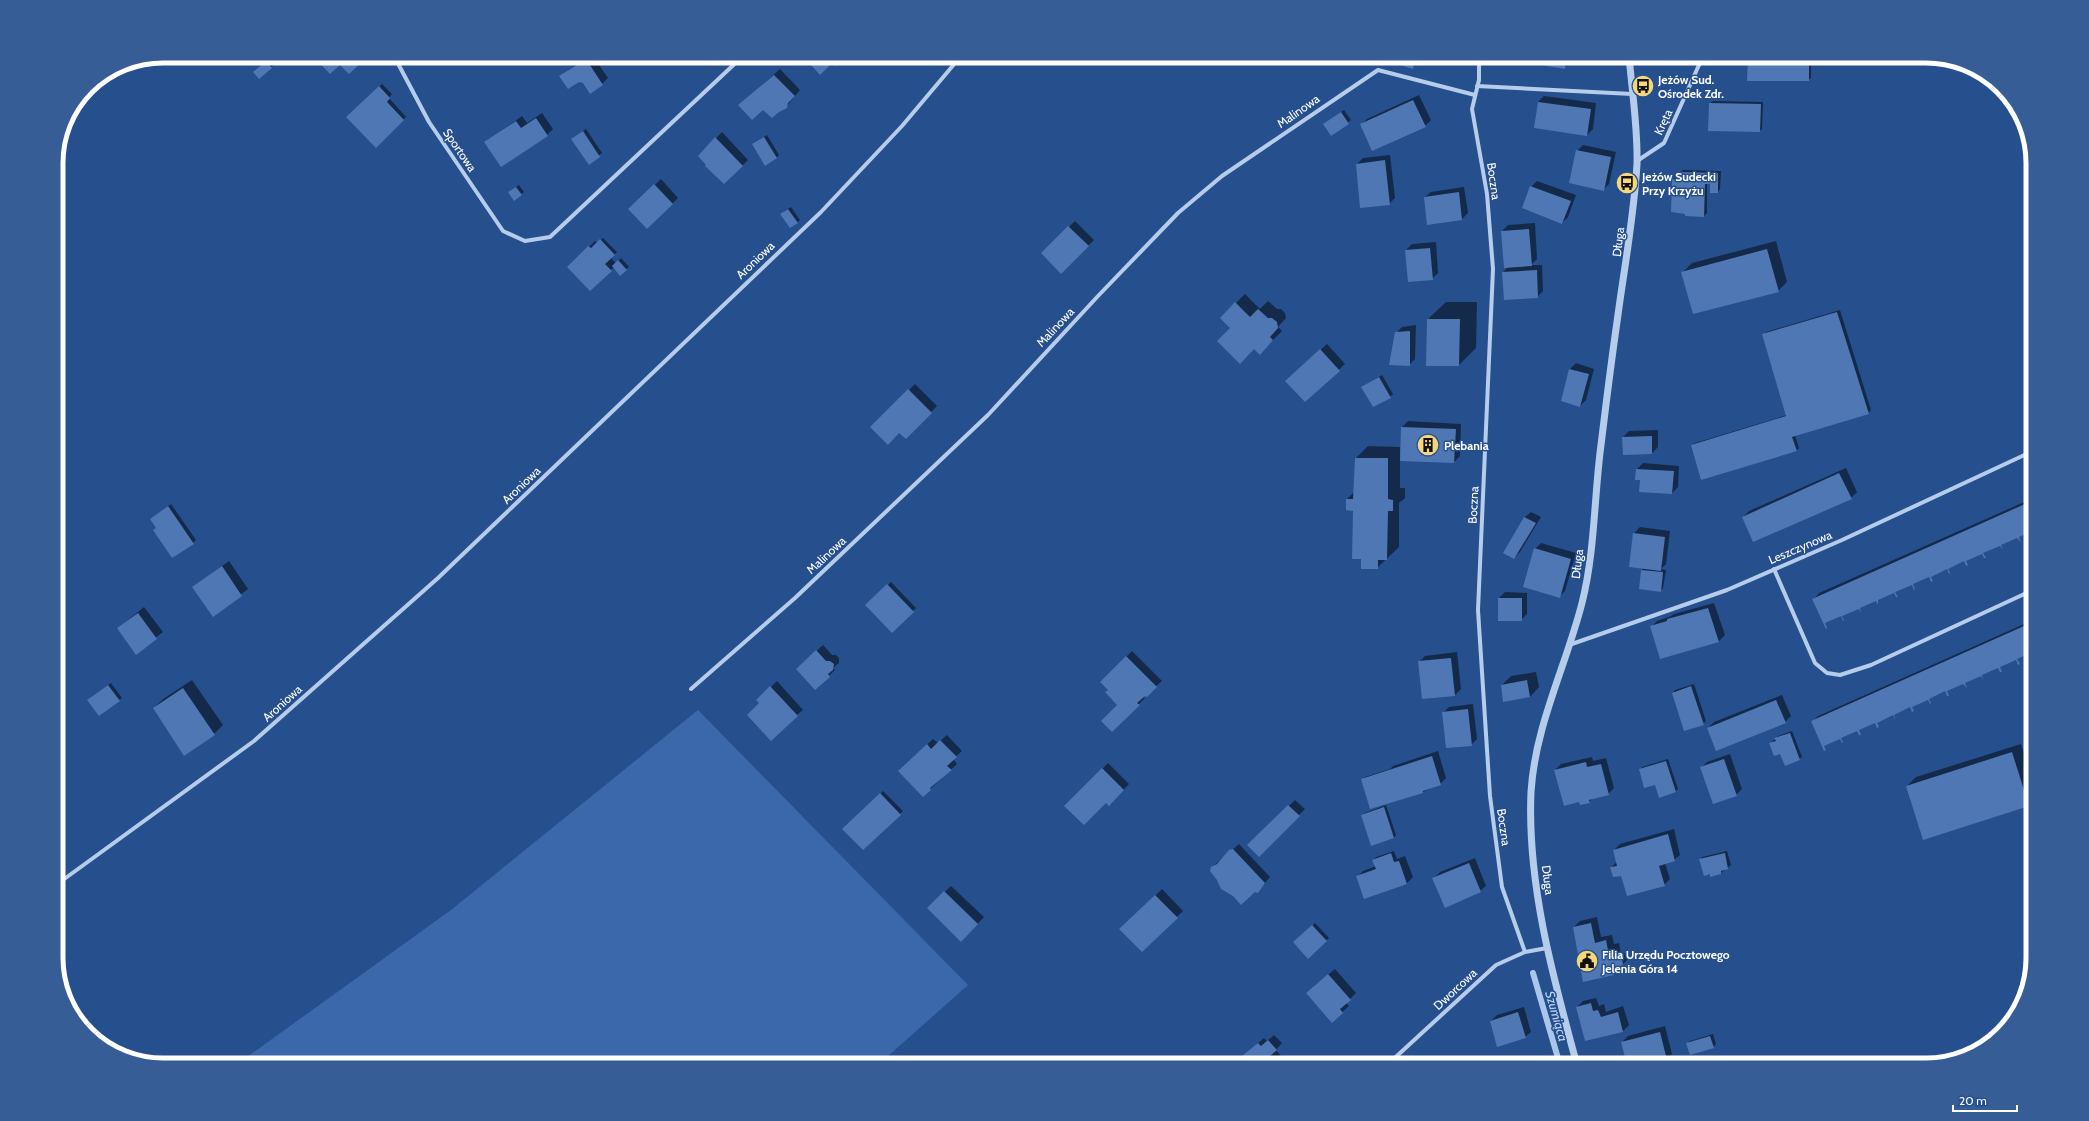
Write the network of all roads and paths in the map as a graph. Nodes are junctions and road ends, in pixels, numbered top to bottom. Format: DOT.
graph roads {
  1 [pos="398,63"];
  2 [pos="736,63"];
  3 [pos="955,63"];
  4 [pos="1479,63"];
  5 [pos="1630,63"];
  6 [pos="1700,63"];
  7 [pos="1477,86"];
  8 [pos="1632,94"];
  9 [pos="1475,95"];
  10 [pos="1637,161"];
  11 [pos="2026,454"];
  12 [pos="1774,568"];
  13 [pos="2026,593"];
  14 [pos="1568,645"];
  15 [pos="691,689"];
  16 [pos="63,880"];
  17 [pos="1547,948"];
  18 [pos="1525,952"];
  19 [pos="1395,1058"];
  20 [pos="1575,1058"];
  1 -- 2 [label="street, Sportowa"];
  3 -- 16 [label="street, Aroniowa"];
  4 -- 7 [label="street, Boczna"];
  5 -- 8 [label="street, Długa"];
  6 -- 10 [label="street, Kręta"];
  7 -- 8 [label="street"];
  7 -- 9 [label="street, Boczna"];
  8 -- 10 [label="street, Długa"];
  9 -- 15 [label="street, Malinowa"];
  9 -- 18 [label="street, Boczna"];
  10 -- 14 [label="street, Długa"];
  11 -- 12 [label="street, Leszczynowa"];
  12 -- 13 [label="street"];
  12 -- 14 [label="street, Leszczynowa"];
  14 -- 17 [label="street, Długa"];
  17 -- 18 [label="street, Dworcowa"];
  17 -- 20 [label="street, Długa"];
  18 -- 19 [label="street, Dworcowa"];
}
